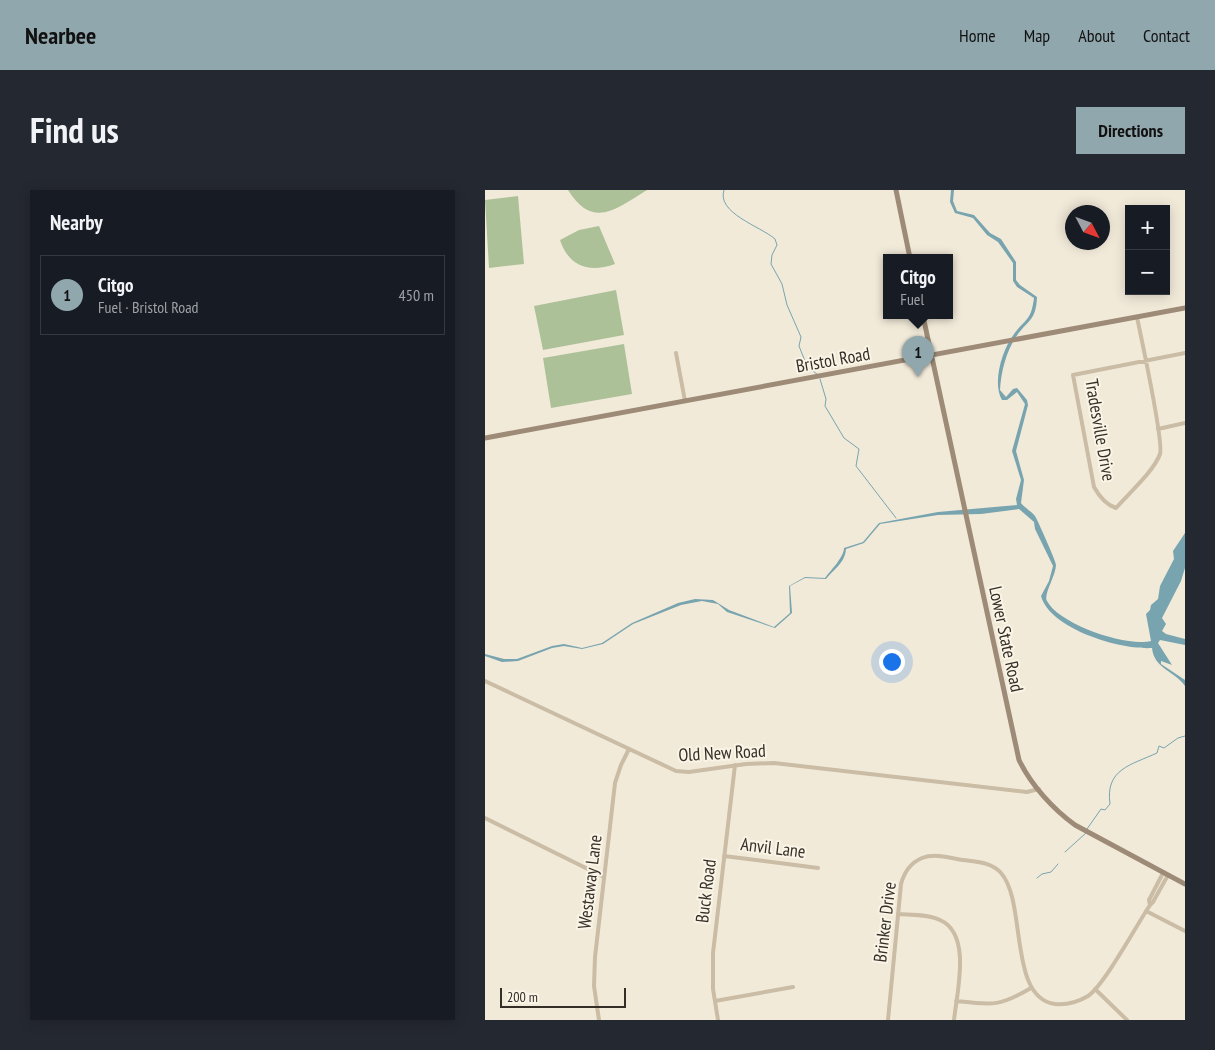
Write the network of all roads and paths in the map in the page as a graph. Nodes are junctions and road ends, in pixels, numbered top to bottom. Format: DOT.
graph roads {
  1 [pos="896,190"];
  2 [pos="909,254"];
  3 [pos="1185,308"];
  4 [pos="1137,317"];
  5 [pos="924,319"];
  6 [pos="1185,353"];
  7 [pos="676,354"];
  8 [pos="932,356"];
  9 [pos="1145,360"];
  10 [pos="685,401"];
  11 [pos="1185,423"];
  12 [pos="1158,429"];
  13 [pos="485,438"];
  14 [pos="485,682"];
  15 [pos="629,749"];
  16 [pos="735,766"];
  17 [pos="1039,789"];
  18 [pos="485,818"];
  19 [pos="724,856"];
  20 [pos="818,868"];
  21 [pos="1166,874"];
  22 [pos="604,877"];
  23 [pos="1185,884"];
  24 [pos="1145,911"];
  25 [pos="898,914"];
  26 [pos="1185,931"];
  27 [pos="793,987"];
  28 [pos="1031,988"];
  29 [pos="1095,989"];
  30 [pos="715,1001"];
  31 [pos="956,1001"];
  32 [pos="599,1020"];
  33 [pos="718,1020"];
  34 [pos="888,1020"];
  35 [pos="954,1020"];
  36 [pos="1127,1020"];
  1 -- 2 [label="main road"];
  3 -- 4 [label="main road, Bristol Road"];
  4 -- 8 [label="main road, Bristol Road"];
  4 -- 9 [label="street, Tradesville Drive"];
  5 -- 8 [label="main road, Lower State Road"];
  6 -- 9 [label="street"];
  7 -- 10 [label="street"];
  8 -- 10 [label="main road, Bristol Road"];
  8 -- 17 [label="main road, Lower State Road"];
  9 -- 12 [label="street, Tradesville Drive"];
  9 -- 12 [label="street, Tradesville Drive"];
  10 -- 13 [label="main road, Bristol Road"];
  11 -- 12 [label="street"];
  14 -- 15 [label="street, Old New Road"];
  15 -- 16 [label="street, Old New Road"];
  15 -- 22 [label="street, Westaway Lane"];
  16 -- 17 [label="street, Old New Road"];
  16 -- 19 [label="street, Buck Road"];
  17 -- 21 [label="main road, Lower State Road"];
  18 -- 22 [label="street"];
  19 -- 20 [label="street, Anvil Lane"];
  19 -- 30 [label="street, Buck Road"];
  21 -- 23 [label="main road, Lower State Road"];
  21 -- 24 [label="street"];
  22 -- 32 [label="street, Westaway Lane"];
  24 -- 26 [label="street"];
  24 -- 29 [label="street"];
  25 -- 28 [label="street, Brinker Drive"];
  25 -- 31 [label="street"];
  25 -- 34 [label="street, Brinker Drive"];
  27 -- 30 [label="street"];
  28 -- 29 [label="street"];
  28 -- 31 [label="street"];
  29 -- 36 [label="street"];
  30 -- 33 [label="street, Buck Road"];
  31 -- 35 [label="street"];
}
